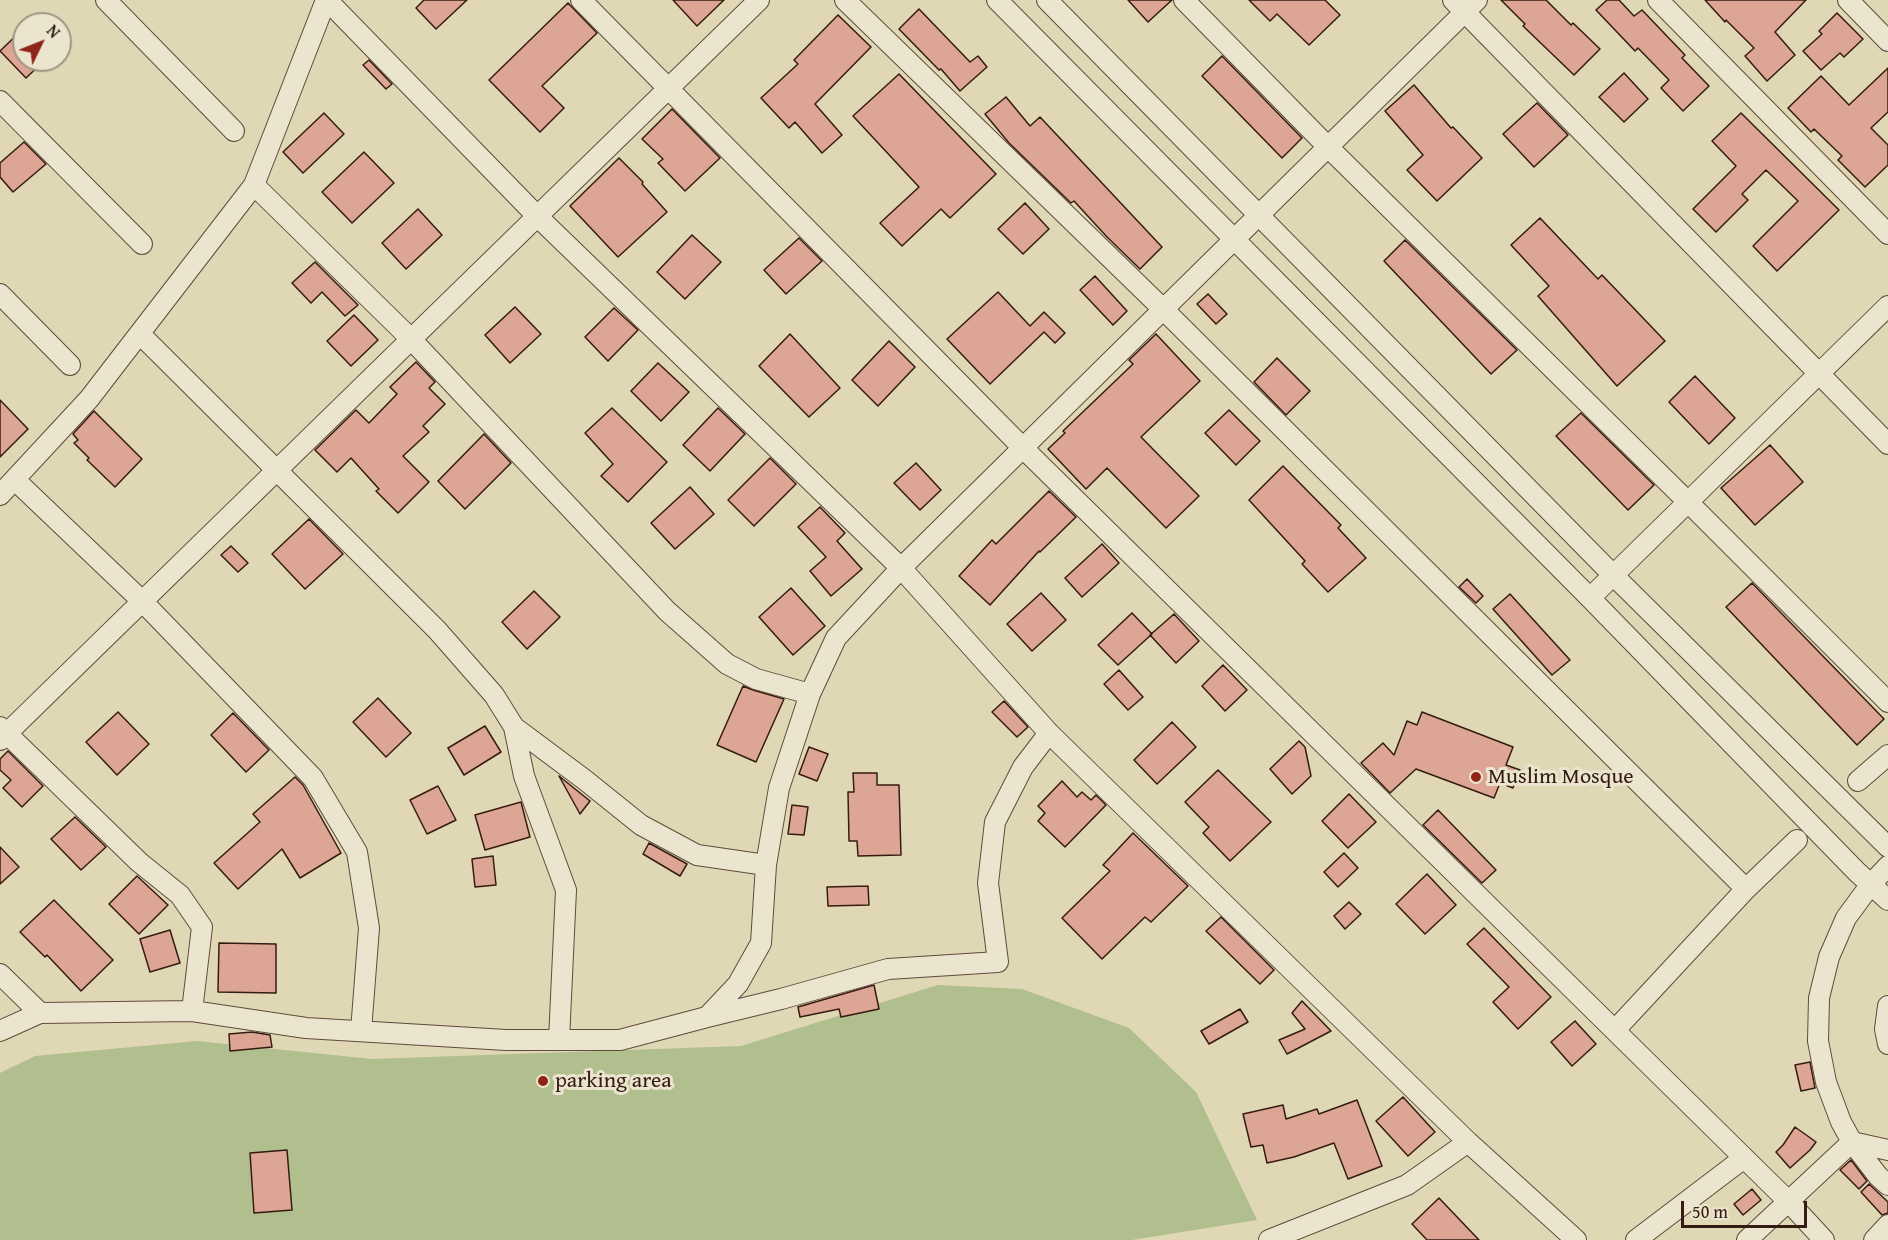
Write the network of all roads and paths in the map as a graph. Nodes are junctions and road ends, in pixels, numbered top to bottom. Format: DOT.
graph roads {
  1 [pos="106,0"];
  2 [pos="327,0"];
  3 [pos="581,0"];
  4 [pos="759,0"];
  5 [pos="845,0"];
  6 [pos="998,0"];
  7 [pos="1047,0"];
  8 [pos="1184,0"];
  9 [pos="1658,0"];
  10 [pos="1848,0"];
  11 [pos="1465,4"];
  12 [pos="1888,41"];
  13 [pos="668,89"];
  14 [pos="0,100"];
  15 [pos="234,131"];
  16 [pos="1328,147"];
  17 [pos="254,184"];
  18 [pos="1259,215"];
  19 [pos="537,216"];
  20 [pos="1888,234"];
  21 [pos="1234,240"];
  22 [pos="142,244"];
  23 [pos="0,294"];
  24 [pos="1888,306"];
  25 [pos="1163,309"];
  26 [pos="140,334"];
  27 [pos="411,339"];
  28 [pos="70,365"];
  29 [pos="1819,374"];
  30 [pos="1888,444"];
  31 [pos="1023,448"];
  32 [pos="276,471"];
  33 [pos="15,480"];
  34 [pos="0,495"];
  35 [pos="1688,502"];
  36 [pos="901,568"];
  37 [pos="1613,575"];
  38 [pos="1590,598"];
  39 [pos="142,601"];
  40 [pos="810,694"];
  41 [pos="1888,702"];
  42 [pos="514,727"];
  43 [pos="2,733"];
  44 [pos="1048,733"];
  45 [pos="1888,755"];
  46 [pos="1857,781"];
  47 [pos="1797,840"];
  48 [pos="1888,848"];
  49 [pos="766,865"];
  50 [pos="1888,866"];
  51 [pos="1871,884"];
  52 [pos="1746,890"];
  53 [pos="1888,900"];
  54 [pos="0,974"];
  55 [pos="1888,1006"];
  56 [pos="192,1011"];
  57 [pos="40,1013"];
  58 [pos="707,1017"];
  59 [pos="1615,1030"];
  60 [pos="0,1031"];
  61 [pos="360,1031"];
  62 [pos="559,1040"];
  63 [pos="1888,1044"];
  64 [pos="1468,1142"];
  65 [pos="1852,1142"];
  66 [pos="1888,1150"];
  67 [pos="1744,1158"];
  68 [pos="1888,1185"];
  69 [pos="1788,1201"];
  70 [pos="1888,1225"];
  71 [pos="1269,1240"];
  72 [pos="1576,1240"];
  73 [pos="1636,1240"];
  74 [pos="1747,1240"];
  75 [pos="1824,1240"];
  76 [pos="1874,1240"];
  1 -- 15 [label="street"];
  2 -- 17 [label="street"];
  2 -- 19 [label="street"];
  3 -- 13 [label="street"];
  4 -- 13 [label="street"];
  5 -- 25 [label="street"];
  6 -- 21 [label="street"];
  7 -- 18 [label="street"];
  8 -- 16 [label="street"];
  9 -- 20 [label="street"];
  10 -- 12 [label="street"];
  11 -- 16 [label="street"];
  11 -- 29 [label="street"];
  13 -- 19 [label="street"];
  13 -- 31 [label="street"];
  14 -- 22 [label="street"];
  16 -- 18 [label="street"];
  16 -- 35 [label="street"];
  17 -- 26 [label="street"];
  17 -- 27 [label="street"];
  18 -- 21 [label="street"];
  18 -- 37 [label="street"];
  19 -- 27 [label="street"];
  19 -- 36 [label="street"];
  21 -- 25 [label="street"];
  21 -- 38 [label="street"];
  23 -- 28 [label="street"];
  24 -- 29 [label="street"];
  25 -- 31 [label="street"];
  25 -- 52 [label="street"];
  26 -- 32 [label="street"];
  26 -- 33 [label="street"];
  27 -- 32 [label="street"];
  27 -- 40 [label="street"];
  29 -- 30 [label="street"];
  29 -- 35 [label="street"];
  31 -- 36 [label="street"];
  31 -- 59 [label="street"];
  32 -- 39 [label="street"];
  32 -- 42 [label="street"];
  33 -- 34 [label="street"];
  33 -- 39 [label="street"];
  35 -- 37 [label="street"];
  35 -- 41 [label="street"];
  36 -- 40 [label="street"];
  36 -- 44 [label="street"];
  37 -- 38 [label="street"];
  37 -- 48 [label="street"];
  38 -- 51 [label="street"];
  39 -- 43 [label="street"];
  39 -- 61 [label="street"];
  40 -- 49 [label="street"];
  42 -- 49 [label="street"];
  42 -- 62 [label="street"];
  43 -- 56 [label="street"];
  44 -- 58 [label="street"];
  44 -- 64 [label="street"];
  45 -- 46 [label="street"];
  47 -- 52 [label="street"];
  49 -- 58 [label="street"];
  50 -- 51 [label="street"];
  51 -- 53 [label="street"];
  51 -- 65 [label="street"];
  52 -- 59 [label="street"];
  54 -- 57 [label="street"];
  55 -- 63 [label="street"];
  56 -- 57 [label="street"];
  56 -- 61 [label="street"];
  57 -- 60 [label="street"];
  58 -- 62 [label="street"];
  59 -- 67 [label="street"];
  61 -- 62 [label="street"];
  64 -- 71 [label="street"];
  64 -- 72 [label="street"];
  65 -- 66 [label="street"];
  65 -- 68 [label="street"];
  65 -- 69 [label="street"];
  67 -- 69 [label="street"];
  67 -- 73 [label="street"];
  69 -- 74 [label="street"];
  69 -- 75 [label="street"];
  70 -- 76 [label="street"];
}
